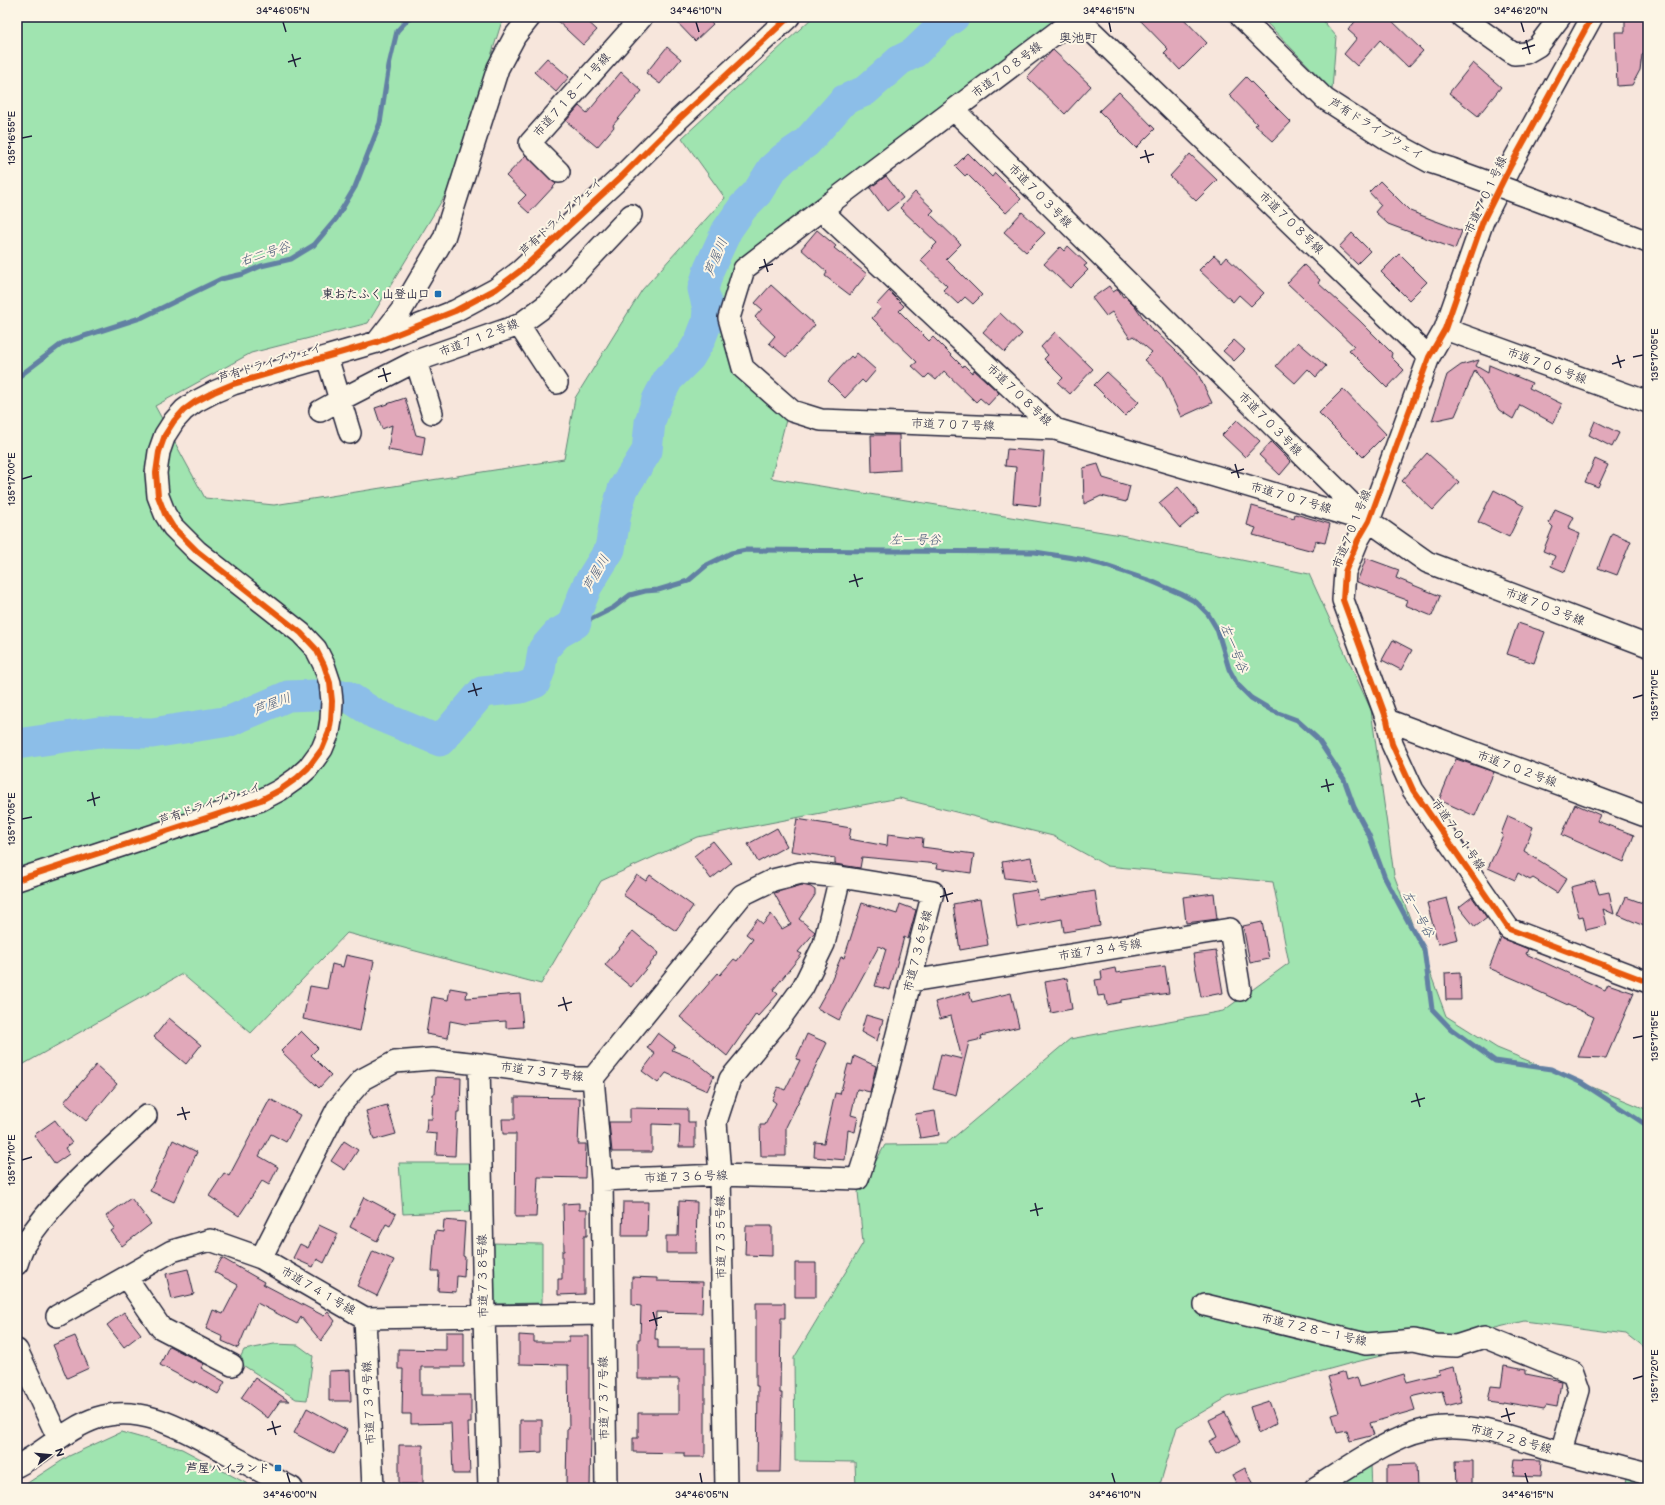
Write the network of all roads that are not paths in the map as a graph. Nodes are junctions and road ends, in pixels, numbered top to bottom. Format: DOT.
graph roads {
  1 [pos="530,17"];
  2 [pos="642,17"];
  3 [pos="789,17"];
  4 [pos="1242,17"];
  5 [pos="1462,17"];
  6 [pos="1560,17"];
  7 [pos="1592,17"];
  8 [pos="954,110"];
  9 [pos="559,172"];
  10 [pos="821,210"];
  11 [pos="631,216"];
  12 [pos="1648,242"];
  13 [pos="519,325"];
  14 [pos="1445,329"];
  15 [pos="377,342"];
  16 [pos="327,357"];
  17 [pos="1430,357"];
  18 [pos="416,361"];
  19 [pos="557,383"];
  20 [pos="340,400"];
  21 [pos="1648,402"];
  22 [pos="320,411"];
  23 [pos="432,414"];
  24 [pos="1055,429"];
  25 [pos="350,433"];
  26 [pos="1369,521"];
  27 [pos="1648,646"];
  28 [pos="1387,720"];
  29 [pos="1648,817"];
  30 [pos="840,877"];
  31 [pos="20,879"];
  32 [pos="910,981"];
  33 [pos="1648,982"];
  34 [pos="1240,990"];
  35 [pos="479,1064"];
  36 [pos="594,1078"];
  37 [pos="146,1116"];
  38 [pos="720,1175"];
  39 [pos="602,1180"];
  40 [pos="261,1258"];
  41 [pos="17,1264"];
  42 [pos="126,1277"];
  43 [pos="1205,1305"];
  44 [pos="602,1314"];
  45 [pos="57,1316"];
  46 [pos="484,1316"];
  47 [pos="365,1318"];
  48 [pos="17,1350"];
  49 [pos="232,1366"];
  50 [pos="58,1438"];
  51 [pos="1561,1452"];
  52 [pos="17,1466"];
  53 [pos="1648,1475"];
  54 [pos="292,1488"];
  55 [pos="373,1488"];
  56 [pos="489,1488"];
  57 [pos="606,1488"];
  58 [pos="726,1488"];
  59 [pos="1315,1488"];
  1 -- 15 [label="street"];
  2 -- 9 [label="street, 市道７１８－１号線"];
  3 -- 15 [label="street, 芦有ドライブウェイ"];
  4 -- 12 [label="street, 芦有ドライブウェイ, bridge"];
  5 -- 6 [label="street"];
  7 -- 14 [label="street, 市道７０１号線"];
  8 -- 10 [label="street, 市道７０８号線"];
  8 -- 17 [label="street, 市道７０８号線"];
  8 -- 26 [label="street, 市道７０３号線"];
  10 -- 24 [label="street, 市道７０８号線"];
  10 -- 24 [label="street, 市道７０７号線"];
  11 -- 13 [label="street, 市道７１２号線"];
  13 -- 18 [label="street, 市道７１２号線"];
  13 -- 19 [label="street"];
  14 -- 17 [label="street, 市道７０１号線"];
  14 -- 21 [label="street, 市道７０６号線"];
  15 -- 16 [label="street, 芦有ドライブウェイ"];
  16 -- 20 [label="street"];
  16 -- 31 [label="street, 芦有ドライブウェイ"];
  17 -- 26 [label="street, 市道７０１号線"];
  18 -- 20 [label="street, 市道７１２号線"];
  18 -- 23 [label="street"];
  20 -- 22 [label="street, 市道７１２号線"];
  20 -- 25 [label="street"];
  24 -- 26 [label="street, 市道７０７号線"];
  26 -- 27 [label="street, 市道７０３号線"];
  26 -- 28 [label="street, 市道７０１号線"];
  28 -- 29 [label="street, 市道７０２号線"];
  28 -- 33 [label="street, 市道７０１号線"];
  30 -- 32 [label="street, 市道７３６号線"];
  30 -- 36 [label="street, 市道７３６号線"];
  30 -- 38 [label="street, 市道７３５号線"];
  32 -- 34 [label="street, 市道７３４号線"];
  32 -- 38 [label="street, 市道７３６号線"];
  35 -- 36 [label="street, 市道７３７号線"];
  35 -- 40 [label="street, 市道７３７号線"];
  35 -- 46 [label="street, 市道７３８号線"];
  36 -- 39 [label="street, 市道７３７号線"];
  37 -- 41 [label="street"];
  38 -- 39 [label="street, 市道７３６号線"];
  38 -- 58 [label="street, 市道７３５号線"];
  39 -- 44 [label="street, 市道７３７号線"];
  40 -- 42 [label="street, 市道７４１号線"];
  40 -- 47 [label="street, 市道７４１号線"];
  42 -- 45 [label="street, 市道７４１号線"];
  42 -- 49 [label="street"];
  43 -- 51 [label="street, 市道７２８－１号線"];
  44 -- 46 [label="street, 市道７４１号線"];
  44 -- 57 [label="street, 市道７３７号線"];
  46 -- 47 [label="street, 市道７４１号線"];
  46 -- 56 [label="street, 市道７３８号線"];
  47 -- 55 [label="street, 市道７３９号線"];
  48 -- 50 [label="street"];
  50 -- 52 [label="street"];
  50 -- 54 [label="street"];
  51 -- 53 [label="street, 市道７２８号線"];
  51 -- 59 [label="street, 市道７２８号線"];
}
